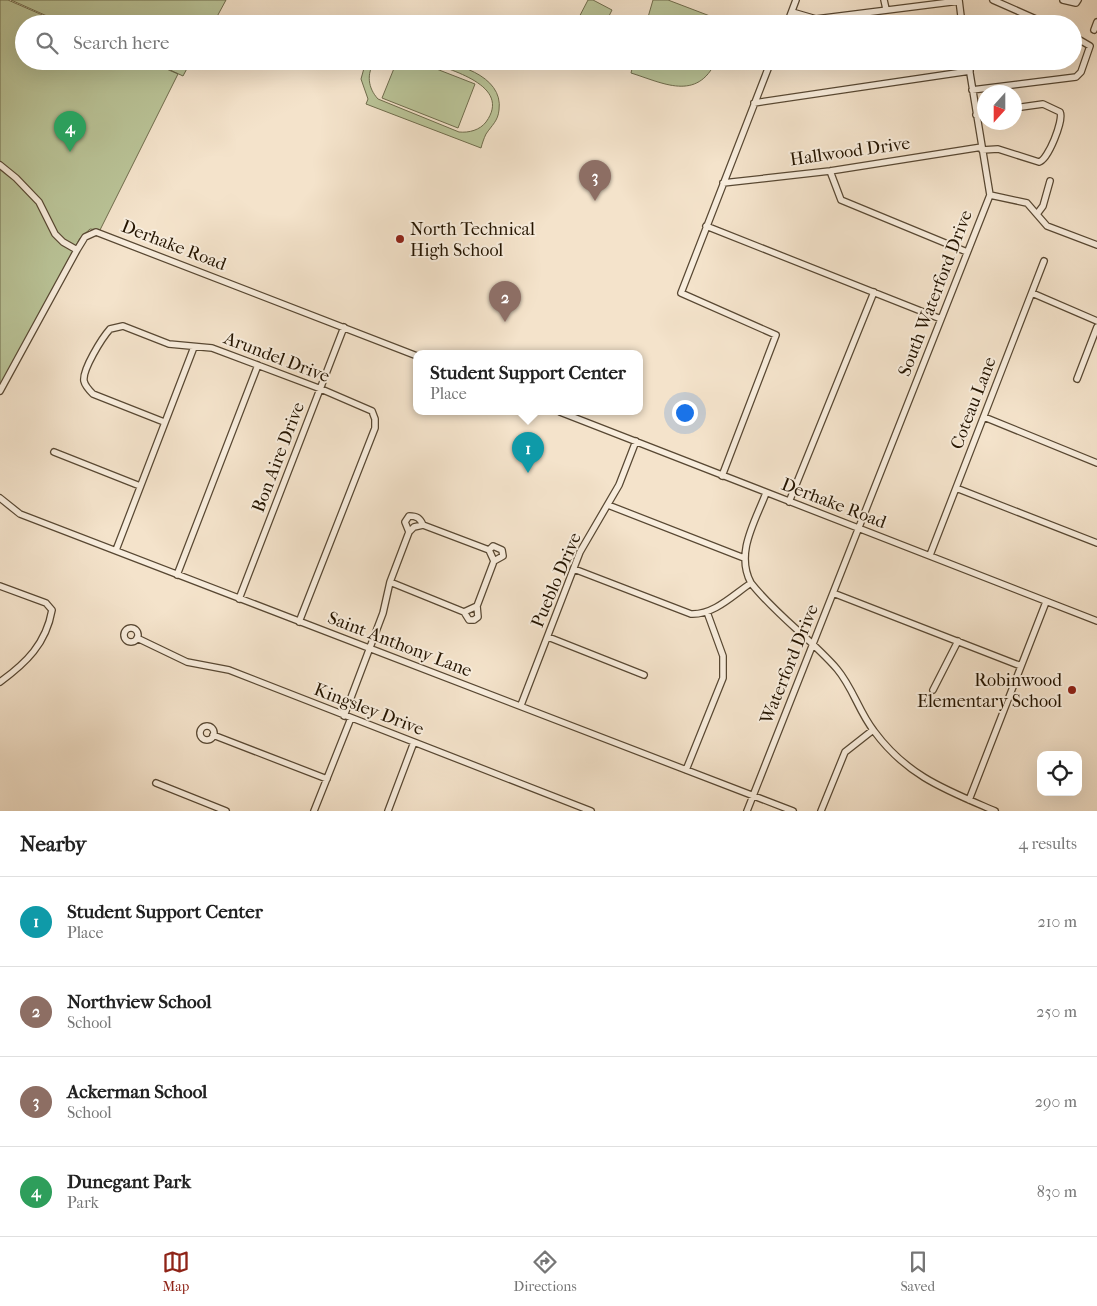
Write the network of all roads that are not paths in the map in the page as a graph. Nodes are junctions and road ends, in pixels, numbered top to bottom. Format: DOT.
graph roads {
  1 [pos="796,0"];
  2 [pos="884,0"];
  3 [pos="959,0"];
  4 [pos="993,0"];
  5 [pos="1063,0"];
  6 [pos="1078,0"];
  7 [pos="886,9"];
  8 [pos="792,12"];
  9 [pos="791,15"];
  10 [pos="802,15"];
  11 [pos="844,15"];
  12 [pos="961,15"];
  13 [pos="1027,15"];
  14 [pos="1097,22"];
  15 [pos="1094,30"];
  16 [pos="1082,41"];
  17 [pos="1082,69"];
  18 [pos="767,70"];
  19 [pos="1082,70"];
  20 [pos="970,71"];
  21 [pos="972,90"];
  22 [pos="754,103"];
  23 [pos="1022,107"];
  24 [pos="976,115"];
  25 [pos="982,148"];
  26 [pos="0,165"];
  27 [pos="830,171"];
  28 [pos="1050,181"];
  29 [pos="723,182"];
  30 [pos="990,195"];
  31 [pos="1037,214"];
  32 [pos="706,226"];
  33 [pos="1097,245"];
  34 [pos="77,250"];
  35 [pos="967,252"];
  36 [pos="1044,261"];
  37 [pos="874,292"];
  38 [pos="1032,294"];
  39 [pos="941,319"];
  40 [pos="1097,321"];
  41 [pos="344,327"];
  42 [pos="1097,327"];
  43 [pos="194,347"];
  44 [pos="413,354"];
  45 [pos="258,365"];
  46 [pos="1077,379"];
  47 [pos="320,389"];
  48 [pos="0,391"];
  49 [pos="568,415"];
  50 [pos="984,418"];
  51 [pos="164,422"];
  52 [pos="636,441"];
  53 [pos="54,452"];
  54 [pos="1097,463"];
  55 [pos="722,476"];
  56 [pos="140,486"];
  57 [pos="956,488"];
  58 [pos="766,493"];
  59 [pos="0,498"];
  60 [pos="789,502"];
  61 [pos="608,505"];
  62 [pos="424,525"];
  63 [pos="859,528"];
  64 [pos="412,529"];
  65 [pos="1097,543"];
  66 [pos="116,550"];
  67 [pos="489,550"];
  68 [pos="930,555"];
  69 [pos="744,558"];
  70 [pos="494,561"];
  71 [pos="574,569"];
  72 [pos="177,574"];
  73 [pos="390,582"];
  74 [pos="752,583"];
  75 [pos="0,586"];
  76 [pos="833,593"];
  77 [pos="239,599"];
  78 [pos="1046,602"];
  79 [pos="477,606"];
  80 [pos="464,612"];
  81 [pos="707,612"];
  82 [pos="1097,621"];
  83 [pos="299,622"];
  84 [pos="548,637"];
  85 [pos="137,638"];
  86 [pos="958,641"];
  87 [pos="812,645"];
  88 [pos="370,649"];
  89 [pos="1021,666"];
  90 [pos="644,675"];
  91 [pos="0,682"];
  92 [pos="933,690"];
  93 [pos="521,705"];
  94 [pos="344,716"];
  95 [pos="351,718"];
  96 [pos="873,730"];
  97 [pos="214,735"];
  98 [pos="414,742"];
  99 [pos="686,770"];
  100 [pos="327,779"];
  101 [pos="156,783"];
  102 [pos="753,795"];
  103 [pos="969,800"];
  104 [pos="572,804"];
  105 [pos="226,811"];
  106 [pos="314,811"];
  107 [pos="388,811"];
  108 [pos="570,811"];
  109 [pos="591,811"];
  110 [pos="747,811"];
  111 [pos="793,811"];
  112 [pos="821,811"];
  113 [pos="995,811"];
  1 -- 8 [label="street"];
  2 -- 7 [label="street"];
  3 -- 7 [label="street"];
  3 -- 12 [label="street"];
  4 -- 13 [label="street"];
  5 -- 6 [label="street"];
  7 -- 11 [label="street"];
  8 -- 9 [label="street"];
  8 -- 10 [label="street"];
  14 -- 15 [label="street"];
  16 -- 17 [label="street"];
  18 -- 22 [label="street"];
  19 -- 21 [label="street"];
  20 -- 21 [label="street, South Waterford Drive"];
  20 -- 22 [label="street"];
  21 -- 24 [label="street, South Waterford Drive"];
  22 -- 29 [label="street"];
  23 -- 25 [label="street, Hallwood Drive"];
  24 -- 25 [label="street, South Waterford Drive"];
  25 -- 27 [label="street, Hallwood Drive"];
  25 -- 30 [label="street, South Waterford Drive"];
  26 -- 34 [label="street"];
  27 -- 29 [label="street, Hallwood Drive"];
  27 -- 35 [label="street"];
  28 -- 31 [label="street"];
  29 -- 32 [label="street"];
  30 -- 31 [label="street"];
  30 -- 35 [label="street, South Waterford Drive"];
  31 -- 33 [label="street"];
  32 -- 37 [label="street"];
  32 -- 55 [label="street"];
  34 -- 41 [label="street, Derhake Road"];
  34 -- 48 [label="street, Derhake Road"];
  35 -- 39 [label="street, South Waterford Drive"];
  36 -- 38 [label="street, Coteau Lane"];
  37 -- 39 [label="street"];
  37 -- 60 [label="street"];
  38 -- 40 [label="street"];
  38 -- 50 [label="street, Coteau Lane"];
  39 -- 63 [label="street, South Waterford Drive"];
  41 -- 44 [label="street, Derhake Road"];
  41 -- 47 [label="street, Bon Aire Drive"];
  42 -- 46 [label="street"];
  43 -- 45 [label="street, Arundel Drive"];
  43 -- 51 [label="street"];
  43 -- 51 [label="street, Arundel Drive"];
  45 -- 47 [label="street, Arundel Drive"];
  45 -- 72 [label="street"];
  47 -- 77 [label="street, Bon Aire Drive"];
  47 -- 83 [label="street, Arundel Drive"];
  49 -- 52 [label="street, Derhake Road"];
  50 -- 54 [label="street"];
  50 -- 57 [label="street, Coteau Lane"];
  51 -- 56 [label="street"];
  52 -- 55 [label="street, Derhake Road"];
  52 -- 61 [label="street, Pueblo Drive"];
  53 -- 56 [label="street"];
  55 -- 58 [label="street, Derhake Road"];
  56 -- 66 [label="street"];
  57 -- 65 [label="street"];
  57 -- 68 [label="street, Coteau Lane"];
  58 -- 60 [label="street, Derhake Road"];
  58 -- 69 [label="street"];
  59 -- 66 [label="street, Saint Anthony Lane"];
  60 -- 63 [label="street, Derhake Road"];
  61 -- 69 [label="street"];
  61 -- 71 [label="street, Pueblo Drive"];
  62 -- 64 [label="street"];
  62 -- 64 [label="street"];
  62 -- 67 [label="street"];
  63 -- 68 [label="street, Derhake Road"];
  63 -- 76 [label="street, Waterford Drive"];
  64 -- 73 [label="street"];
  66 -- 72 [label="street, Saint Anthony Lane"];
  67 -- 70 [label="street"];
  67 -- 70 [label="street"];
  68 -- 78 [label="street, Derhake Road"];
  69 -- 74 [label="street"];
  70 -- 79 [label="street"];
  71 -- 81 [label="street"];
  71 -- 84 [label="street, Pueblo Drive"];
  72 -- 77 [label="street, Saint Anthony Lane"];
  73 -- 80 [label="street"];
  73 -- 88 [label="street"];
  74 -- 81 [label="street"];
  74 -- 87 [label="street"];
  75 -- 91 [label="street"];
  76 -- 86 [label="street"];
  76 -- 87 [label="street, Waterford Drive"];
  77 -- 83 [label="street, Saint Anthony Lane"];
  78 -- 82 [label="street, Derhake Road"];
  78 -- 89 [label="street"];
  79 -- 80 [label="street"];
  79 -- 80 [label="street"];
  81 -- 99 [label="street"];
  83 -- 88 [label="street, Saint Anthony Lane"];
  84 -- 90 [label="street"];
  84 -- 93 [label="street, Pueblo Drive"];
  85 -- 94 [label="street, Kingsley Drive"];
  86 -- 89 [label="street"];
  86 -- 92 [label="street"];
  87 -- 96 [label="street"];
  87 -- 102 [label="street, Waterford Drive"];
  88 -- 93 [label="street, Saint Anthony Lane"];
  88 -- 94 [label="street"];
  89 -- 103 [label="street"];
  93 -- 99 [label="street, Saint Anthony Lane"];
  94 -- 95 [label="street, Kingsley Drive"];
  95 -- 98 [label="street, Kingsley Drive"];
  95 -- 100 [label="street"];
  96 -- 103 [label="street"];
  96 -- 112 [label="street"];
  97 -- 100 [label="street"];
  98 -- 104 [label="street, Kingsley Drive"];
  98 -- 107 [label="street"];
  99 -- 102 [label="street, Saint Anthony Lane"];
  100 -- 106 [label="street"];
  101 -- 105 [label="street"];
  102 -- 110 [label="street, Waterford Drive"];
  102 -- 111 [label="street, Saint Anthony Lane"];
  103 -- 113 [label="street"];
  104 -- 108 [label="street"];
  104 -- 109 [label="street, Kingsley Drive"];
}
